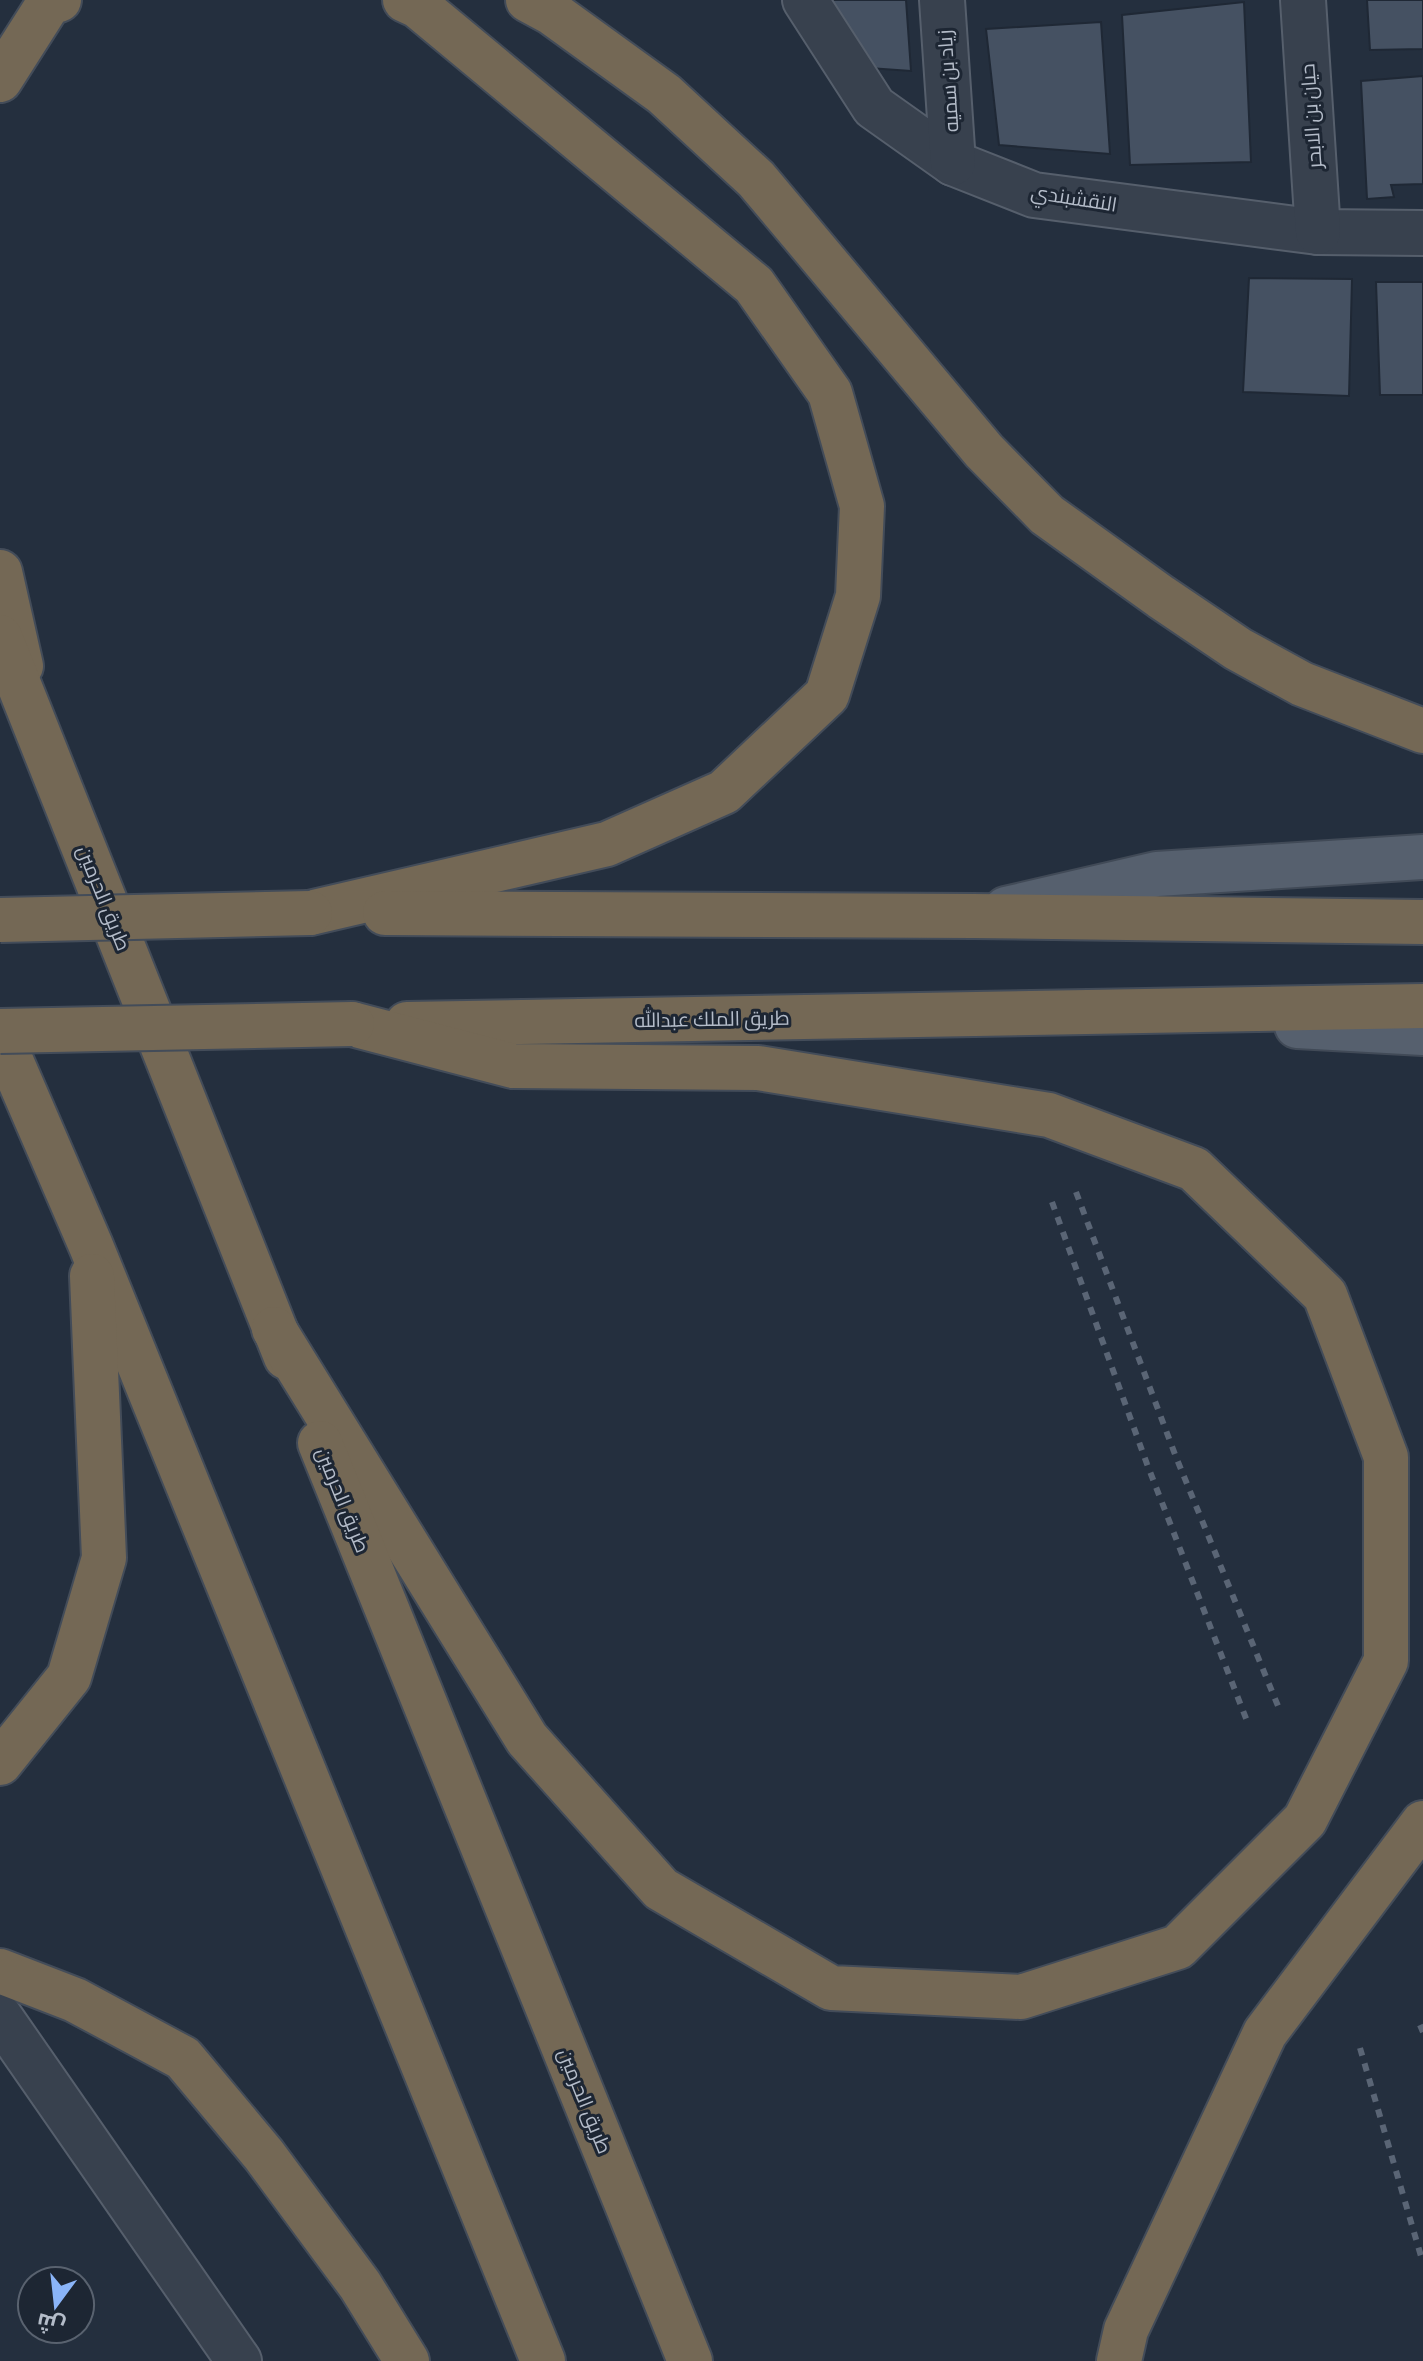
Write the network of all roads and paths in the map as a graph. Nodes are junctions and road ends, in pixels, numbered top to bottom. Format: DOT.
graph roads {
  1 [pos="59,0"];
  2 [pos="405,0"];
  3 [pos="528,0"];
  4 [pos="805,0"];
  5 [pos="942,0"];
  6 [pos="1303,0"];
  7 [pos="0,80"];
  8 [pos="953,163"];
  9 [pos="1318,232"];
  10 [pos="1423,233"];
  11 [pos="0,572"];
  12 [pos="0,637"];
  13 [pos="31,715"];
  14 [pos="1423,731"];
  15 [pos="1423,857"];
  16 [pos="310,913"];
  17 [pos="973,916"];
  18 [pos="0,920"];
  19 [pos="1423,922"];
  20 [pos="1423,1006"];
  21 [pos="1079,1013"];
  22 [pos="352,1024"];
  23 [pos="0,1033"];
  24 [pos="1423,1033"];
  25 [pos="91,1246"];
  26 [pos="274,1329"];
  27 [pos="0,1763"];
  28 [pos="1423,1823"];
  29 [pos="0,1971"];
  30 [pos="0,2017"];
  31 [pos="239,2361"];
  32 [pos="407,2361"];
  33 [pos="543,2361"];
  34 [pos="690,2361"];
  35 [pos="1119,2361"];
  1 -- 7 [label="highway"];
  2 -- 16 [label="highway"];
  3 -- 14 [label="highway"];
  4 -- 8 [label="street, النقشبندي"];
  5 -- 8 [label="street, زياد بن سميه"];
  6 -- 9 [label="street, حيان بن الابحر"];
  8 -- 9 [label="street, النقشبندي"];
  9 -- 10 [label="street, النقشبندي"];
  11 -- 13 [label="highway"];
  12 -- 13 [label="highway, طريق الحرمين"];
  13 -- 26 [label="highway, طريق الحرمين"];
  15 -- 17 [label="main road"];
  16 -- 17 [label="highway"];
  16 -- 18 [label="highway, bridge"];
  17 -- 19 [label="highway"];
  20 -- 21 [label="highway, طريق الملك عبدالله"];
  21 -- 22 [label="highway, طريق الملك عبدالله"];
  21 -- 24 [label="main road"];
  22 -- 23 [label="highway, طريق الملك عبدالله, bridge"];
  22 -- 26 [label="highway"];
  23 -- 25 [label="highway"];
  25 -- 27 [label="highway"];
  25 -- 33 [label="highway"];
  26 -- 34 [label="highway, طريق الحرمين"];
  28 -- 35 [label="highway"];
  29 -- 32 [label="highway"];
  30 -- 31 [label="street"];
}
